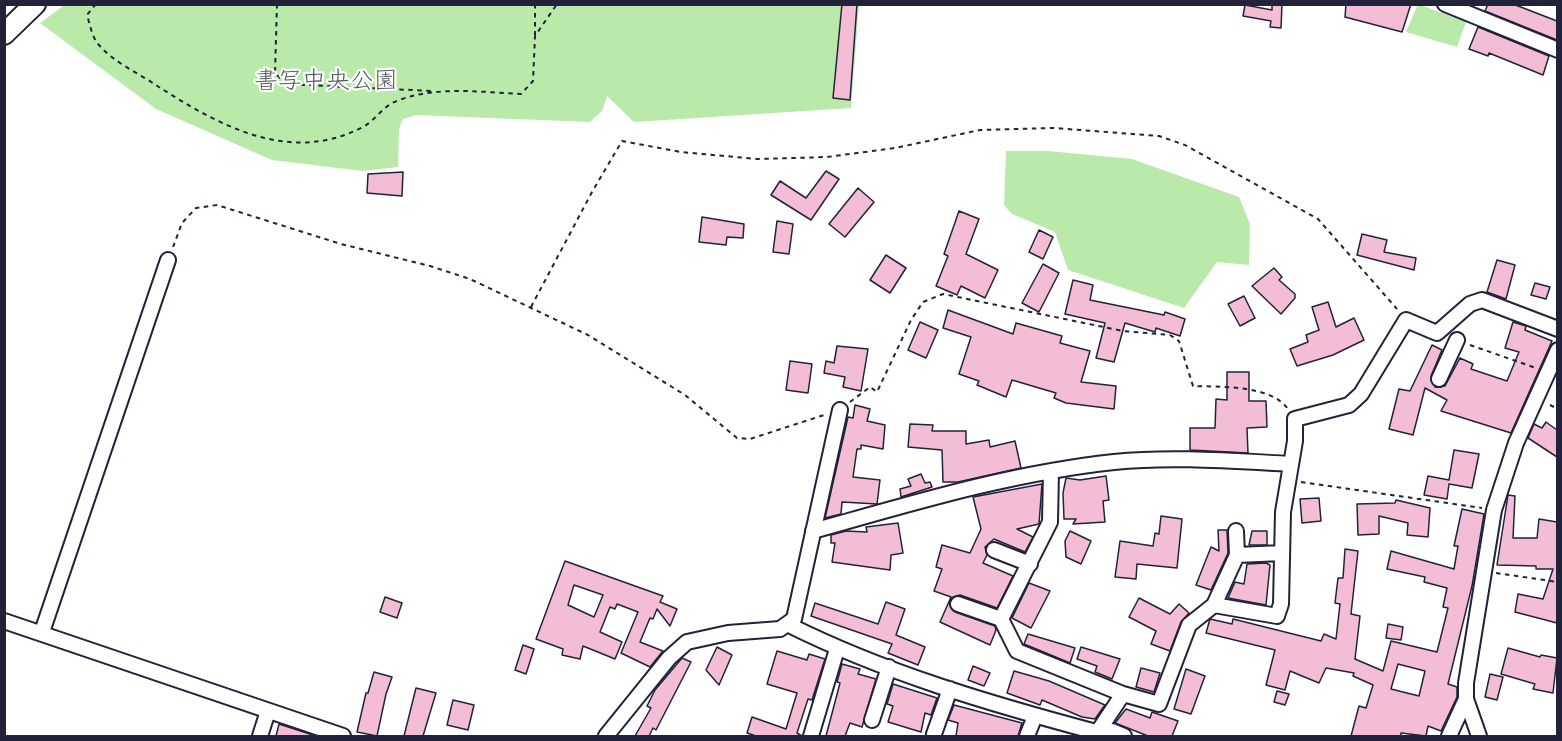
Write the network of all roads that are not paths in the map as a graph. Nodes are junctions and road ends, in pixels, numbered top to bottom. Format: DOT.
graph roads {
  1 [pos="35,4"];
  2 [pos="1445,4"];
  3 [pos="4,34"];
  4 [pos="1557,50"];
  5 [pos="168,260"];
  6 [pos="1557,329"];
  7 [pos="1457,340"];
  8 [pos="1557,350"];
  9 [pos="1553,375"];
  10 [pos="1439,379"];
  11 [pos="840,410"];
  12 [pos="1291,464"];
  13 [pos="1051,471"];
  14 [pos="813,531"];
  15 [pos="1236,531"];
  16 [pos="994,550"];
  17 [pos="1282,554"];
  18 [pos="1237,555"];
  19 [pos="1030,564"];
  20 [pos="958,604"];
  21 [pos="1214,605"];
  22 [pos="1001,619"];
  23 [pos="4,621"];
  24 [pos="787,624"];
  25 [pos="42,632"];
  26 [pos="837,649"];
  27 [pos="889,667"];
  28 [pos="950,689"];
  29 [pos="1123,694"];
  30 [pos="1466,699"];
  31 [pos="268,711"];
  32 [pos="1035,716"];
  33 [pos="872,720"];
  34 [pos="934,734"];
  35 [pos="1096,734"];
  36 [pos="260,736"];
  37 [pos="343,736"];
  38 [pos="606,736"];
  39 [pos="811,736"];
  40 [pos="1027,736"];
  41 [pos="1124,736"];
  42 [pos="1449,736"];
  43 [pos="1479,736"];
  1 -- 3 [label="street"];
  2 -- 4 [label="street"];
  5 -- 25 [label="street"];
  6 -- 12 [label="street"];
  7 -- 10 [label="street"];
  8 -- 9 [label="street"];
  9 -- 30 [label="street"];
  11 -- 14 [label="street"];
  12 -- 13 [label="street"];
  12 -- 17 [label="street"];
  13 -- 14 [label="street"];
  13 -- 19 [label="street"];
  14 -- 24 [label="street"];
  15 -- 18 [label="street"];
  16 -- 19 [label="street"];
  17 -- 18 [label="street"];
  17 -- 21 [label="street"];
  18 -- 21 [label="street"];
  19 -- 22 [label="street"];
  20 -- 22 [label="street"];
  21 -- 29 [label="street"];
  22 -- 29 [label="street"];
  23 -- 25 [label="street"];
  24 -- 26 [label="street"];
  24 -- 38 [label="street"];
  25 -- 31 [label="street"];
  26 -- 27 [label="street"];
  26 -- 39 [label="street"];
  27 -- 28 [label="street"];
  27 -- 33 [label="street"];
  28 -- 32 [label="street"];
  28 -- 34 [label="street"];
  29 -- 35 [label="street"];
  30 -- 42 [label="street"];
  30 -- 43 [label="street"];
  31 -- 36 [label="street"];
  31 -- 37 [label="street"];
  32 -- 35 [label="street"];
  32 -- 40 [label="street"];
  35 -- 41 [label="street"];
}
